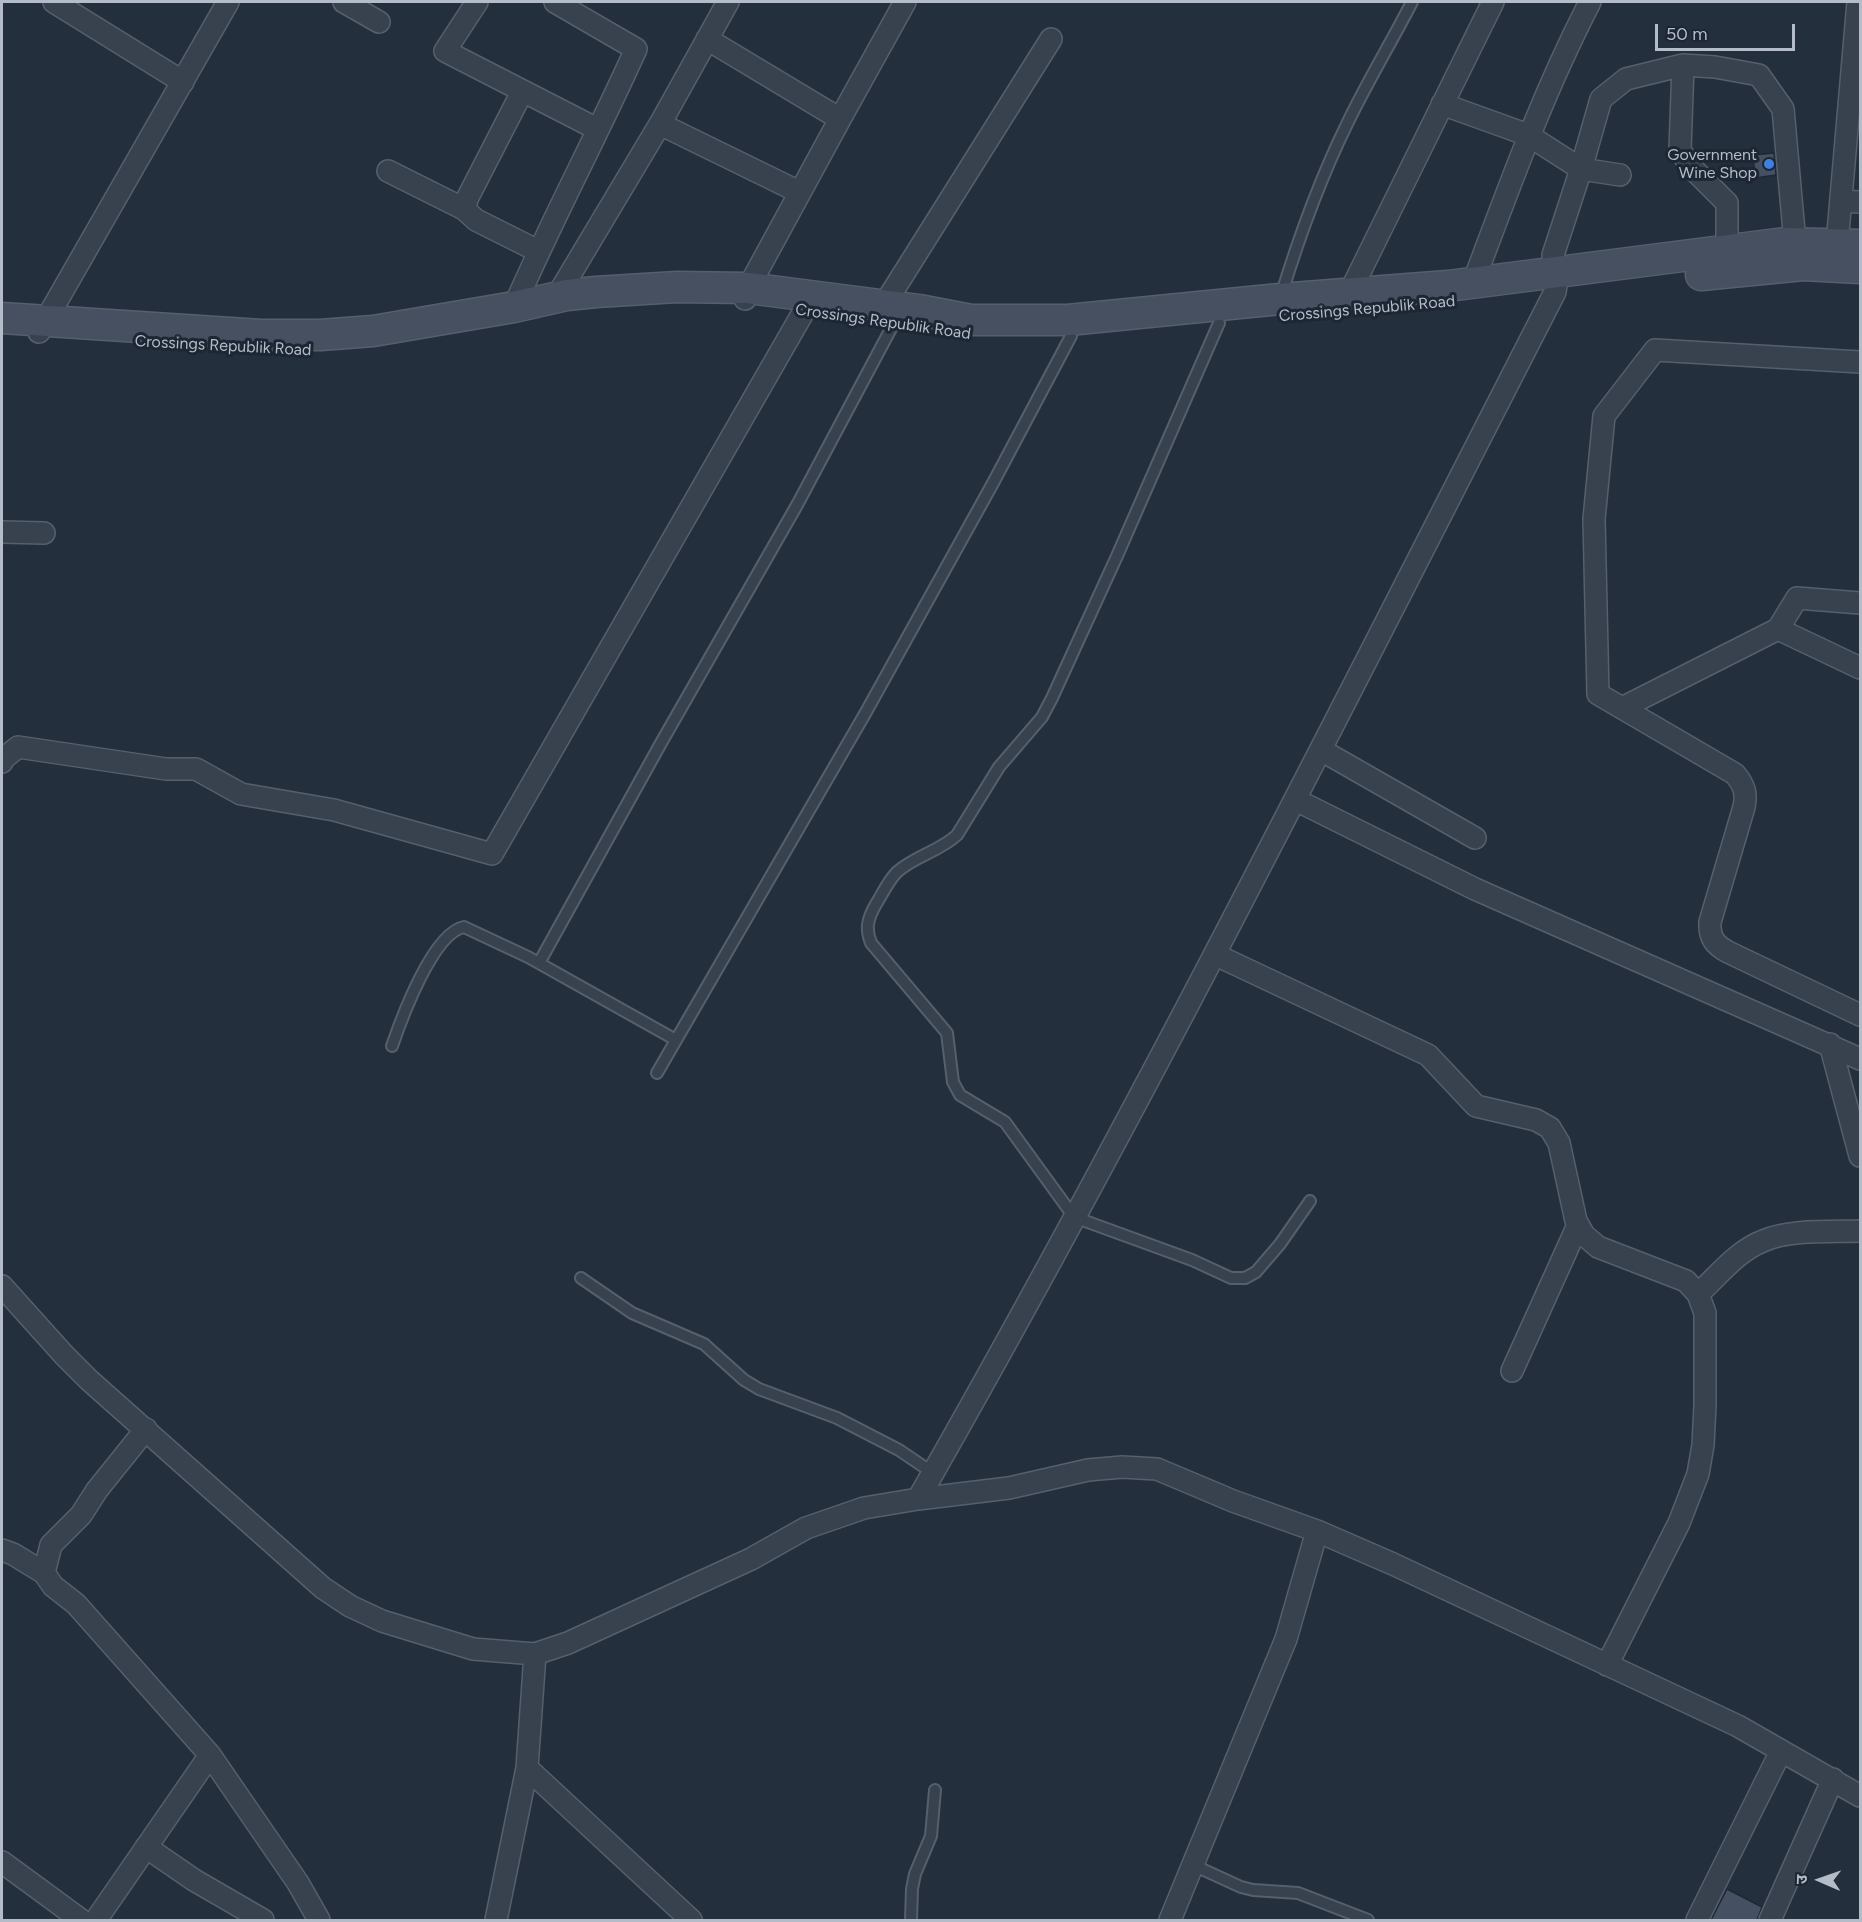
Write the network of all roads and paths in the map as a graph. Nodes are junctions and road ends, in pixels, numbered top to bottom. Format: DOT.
graph roads {
  1 [pos="54,2"];
  2 [pos="228,2"];
  3 [pos="344,2"];
  4 [pos="477,2"];
  5 [pos="555,2"];
  6 [pos="728,2"];
  7 [pos="905,2"];
  8 [pos="1412,2"];
  9 [pos="1492,2"];
  10 [pos="1590,2"];
  11 [pos="1858,2"];
  12 [pos="379,22"];
  13 [pos="707,39"];
  14 [pos="1051,39"];
  15 [pos="1683,65"];
  16 [pos="183,82"];
  17 [pos="522,92"];
  18 [pos="1442,104"];
  19 [pos="840,119"];
  20 [pos="660,124"];
  21 [pos="597,129"];
  22 [pos="1528,135"];
  23 [pos="1581,169"];
  24 [pos="388,171"];
  25 [pos="1620,175"];
  26 [pos="799,192"];
  27 [pos="1850,202"];
  28 [pos="464,209"];
  29 [pos="538,251"];
  30 [pos="1727,251"];
  31 [pos="1823,251"];
  32 [pos="1860,268"];
  33 [pos="1557,282"];
  34 [pos="1473,283"];
  35 [pos="1349,294"];
  36 [pos="746,295"];
  37 [pos="556,298"];
  38 [pos="1280,299"];
  39 [pos="514,307"];
  40 [pos="804,311"];
  41 [pos="889,314"];
  42 [pos="2,318"];
  43 [pos="1219,323"];
  44 [pos="42,327"];
  45 [pos="2,330"];
  46 [pos="1071,336"];
  47 [pos="1860,362"];
  48 [pos="2,532"];
  49 [pos="44,533"];
  50 [pos="1860,603"];
  51 [pos="1778,630"];
  52 [pos="1860,668"];
  53 [pos="1622,708"];
  54 [pos="1321,750"];
  55 [pos="2,762"];
  56 [pos="1296,800"];
  57 [pos="1475,838"];
  58 [pos="1216,955"];
  59 [pos="539,963"];
  60 [pos="1860,1015"];
  61 [pos="676,1040"];
  62 [pos="1830,1044"];
  63 [pos="392,1046"];
  64 [pos="1860,1059"];
  65 [pos="657,1073"];
  66 [pos="1860,1156"];
  67 [pos="1310,1201"];
  68 [pos="1074,1217"];
  69 [pos="1578,1225"];
  70 [pos="1860,1231"];
  71 [pos="581,1278"];
  72 [pos="2,1286"];
  73 [pos="1698,1294"];
  74 [pos="1512,1371"];
  75 [pos="146,1429"];
  76 [pos="933,1473"];
  77 [pos="918,1499"];
  78 [pos="1317,1531"];
  79 [pos="2,1550"];
  80 [pos="44,1573"];
  81 [pos="535,1654"];
  82 [pos="1607,1665"];
  83 [pos="1781,1751"];
  84 [pos="210,1755"];
  85 [pos="527,1768"];
  86 [pos="1833,1779"];
  87 [pos="936,1790"];
  88 [pos="1860,1796"];
  89 [pos="146,1848"];
  90 [pos="2,1862"];
  91 [pos="1193,1865"];
  92 [pos="81,1920"];
  93 [pos="96,1920"];
  94 [pos="263,1920"];
  95 [pos="319,1920"];
  96 [pos="496,1920"];
  97 [pos="692,1920"];
  98 [pos="911,1920"];
  99 [pos="1170,1920"];
  100 [pos="1368,1920"];
  101 [pos="1697,1920"];
  102 [pos="1770,1920"];
  1 -- 16 [label="street"];
  2 -- 16 [label="street"];
  3 -- 12 [label="street"];
  4 -- 17 [label="street"];
  5 -- 21 [label="street"];
  6 -- 13 [label="street"];
  7 -- 19 [label="street"];
  8 -- 38 [label="lane"];
  9 -- 18 [label="street"];
  10 -- 22 [label="street"];
  11 -- 27 [label="street"];
  13 -- 19 [label="street"];
  13 -- 20 [label="street"];
  14 -- 41 [label="street"];
  15 -- 23 [label="street"];
  15 -- 30 [label="street"];
  15 -- 31 [label="street"];
  16 -- 44 [label="street"];
  17 -- 21 [label="street"];
  17 -- 28 [label="street"];
  18 -- 22 [label="street"];
  18 -- 35 [label="street"];
  19 -- 26 [label="street"];
  20 -- 26 [label="street"];
  20 -- 37 [label="street"];
  21 -- 29 [label="street"];
  22 -- 23 [label="street"];
  22 -- 34 [label="street"];
  23 -- 25 [label="street"];
  23 -- 33 [label="street"];
  24 -- 28 [label="street"];
  26 -- 36 [label="street"];
  27 -- 31 [label="street"];
  28 -- 29 [label="street"];
  29 -- 39 [label="street"];
  30 -- 31 [label="street"];
  30 -- 33 [label="street"];
  31 -- 32 [label="street"];
  31 -- 33 [label="street, Crossings Republik Road"];
  33 -- 34 [label="street"];
  33 -- 43 [label="street, Crossings Republik Road"];
  33 -- 54 [label="street"];
  34 -- 35 [label="street"];
  35 -- 38 [label="street"];
  36 -- 37 [label="street"];
  36 -- 40 [label="street, Crossings Republik Road"];
  36 -- 41 [label="street"];
  36 -- 44 [label="street, Crossings Republik Road"];
  37 -- 39 [label="street"];
  38 -- 41 [label="street"];
  39 -- 44 [label="street"];
  40 -- 41 [label="street, Crossings Republik Road"];
  40 -- 55 [label="street"];
  41 -- 46 [label="street, Crossings Republik Road"];
  41 -- 59 [label="lane"];
  42 -- 44 [label="street"];
  43 -- 46 [label="street, Crossings Republik Road"];
  43 -- 68 [label="lane"];
  44 -- 45 [label="street, Crossings Republik Road"];
  46 -- 61 [label="lane"];
  47 -- 53 [label="street"];
  48 -- 49 [label="street"];
  50 -- 51 [label="street"];
  51 -- 52 [label="street"];
  51 -- 53 [label="street"];
  53 -- 60 [label="street"];
  54 -- 56 [label="street"];
  54 -- 57 [label="street"];
  56 -- 58 [label="street"];
  56 -- 62 [label="street"];
  58 -- 68 [label="street"];
  58 -- 69 [label="street"];
  59 -- 61 [label="lane"];
  59 -- 63 [label="lane"];
  61 -- 65 [label="lane"];
  62 -- 64 [label="street"];
  62 -- 66 [label="street"];
  67 -- 68 [label="lane"];
  68 -- 76 [label="street"];
  69 -- 73 [label="street"];
  69 -- 74 [label="street"];
  70 -- 73 [label="street"];
  71 -- 76 [label="lane"];
  72 -- 75 [label="street"];
  73 -- 82 [label="street"];
  75 -- 80 [label="street"];
  75 -- 81 [label="street"];
  76 -- 77 [label="street"];
  77 -- 78 [label="street"];
  77 -- 81 [label="street"];
  78 -- 82 [label="street"];
  78 -- 91 [label="street"];
  79 -- 80 [label="street"];
  80 -- 84 [label="street"];
  81 -- 85 [label="street"];
  82 -- 83 [label="street"];
  83 -- 86 [label="street"];
  83 -- 101 [label="street"];
  84 -- 89 [label="street"];
  84 -- 95 [label="street"];
  85 -- 96 [label="street"];
  85 -- 97 [label="street"];
  86 -- 88 [label="street"];
  86 -- 102 [label="street"];
  87 -- 98 [label="lane"];
  89 -- 93 [label="street"];
  89 -- 94 [label="street"];
  90 -- 92 [label="street"];
  91 -- 99 [label="street"];
  91 -- 100 [label="lane"];
}
